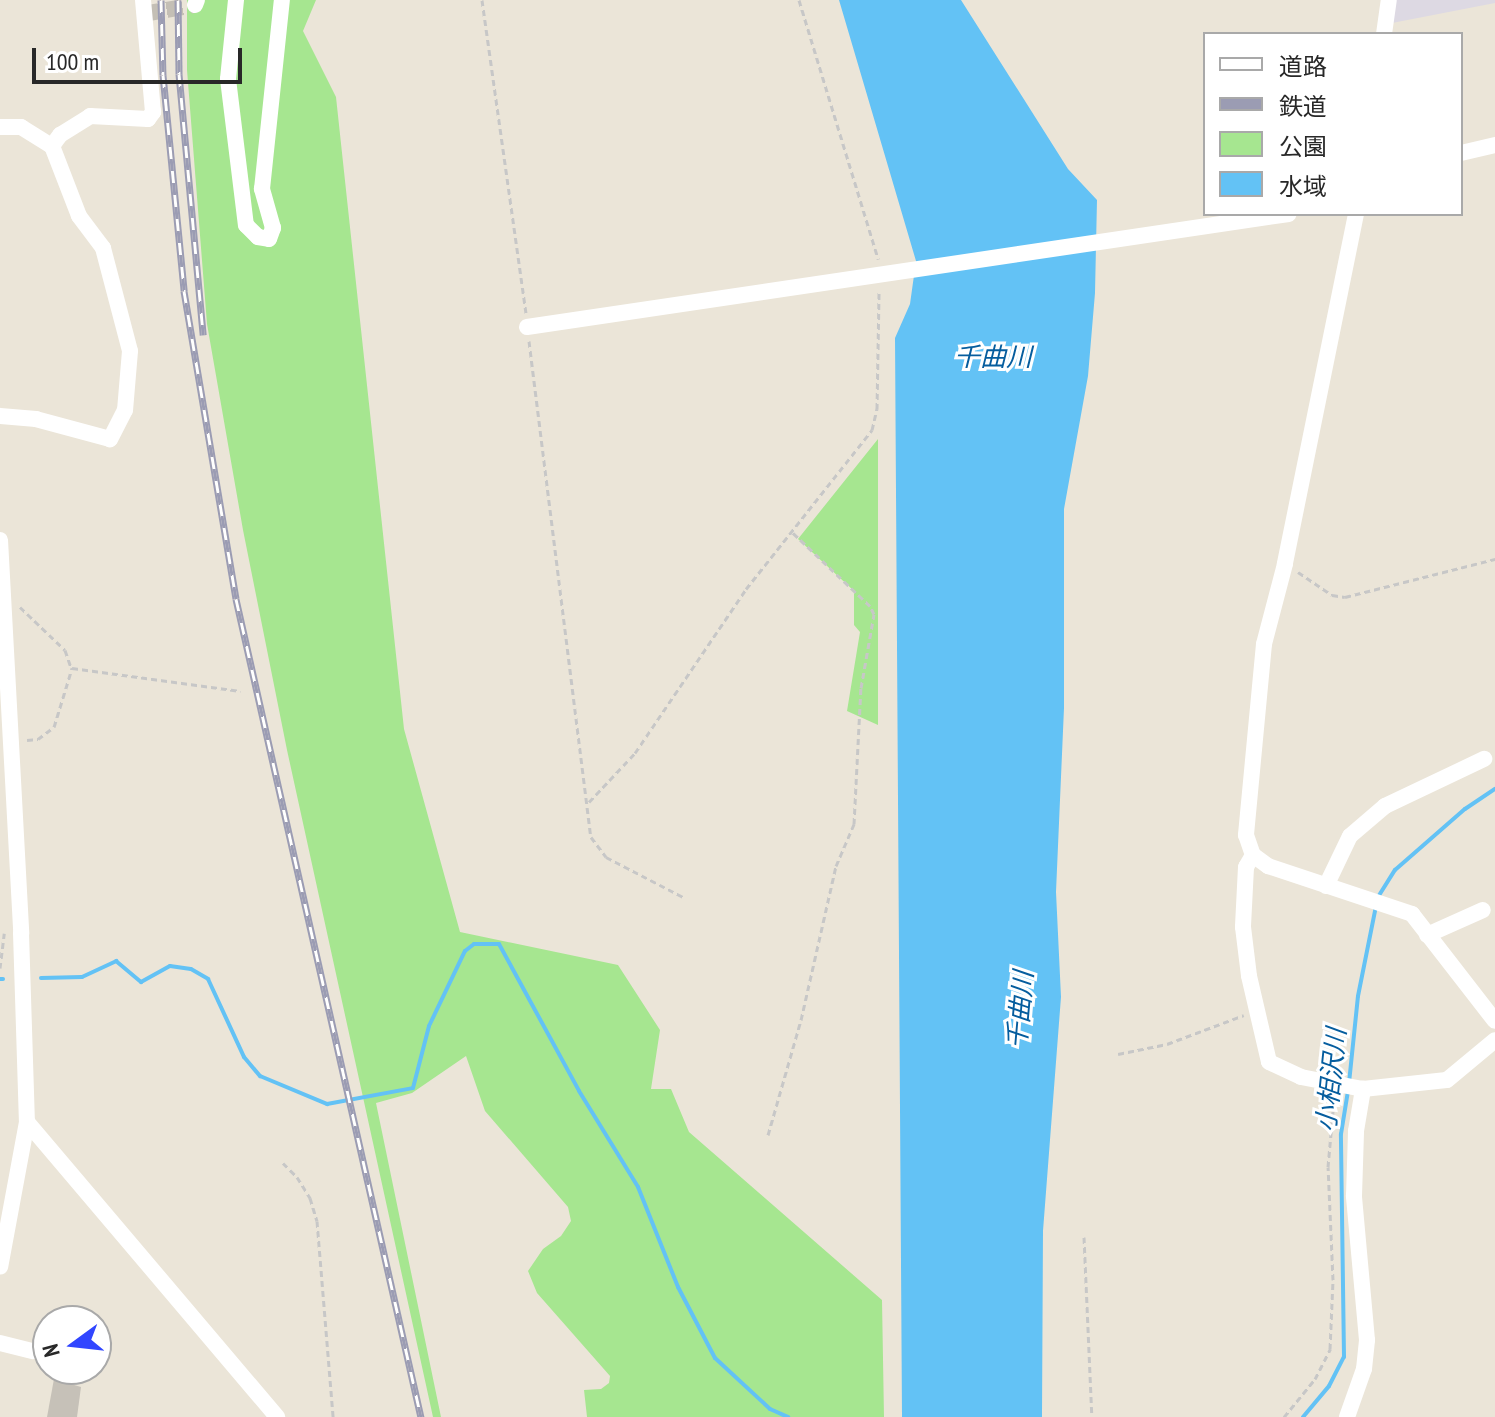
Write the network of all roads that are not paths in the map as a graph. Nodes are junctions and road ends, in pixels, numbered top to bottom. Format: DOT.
graph roads {
  1 [pos="236,0"];
  2 [pos="282,0"];
  3 [pos="1389,0"];
  4 [pos="143,7"];
  5 [pos="1384,32"];
  6 [pos="0,127"];
  7 [pos="1495,145"];
  8 [pos="52,146"];
  9 [pos="1463,153"];
  10 [pos="1276,216"];
  11 [pos="1356,216"];
  12 [pos="527,327"];
  13 [pos="0,416"];
  14 [pos="0,540"];
  15 [pos="1,561"];
  16 [pos="6,744"];
  17 [pos="1484,759"];
  18 [pos="1253,855"];
  19 [pos="1326,886"];
  20 [pos="1483,910"];
  21 [pos="1427,935"];
  22 [pos="1495,1021"];
  23 [pos="1495,1040"];
  24 [pos="1361,1089"];
  25 [pos="27,1122"];
  26 [pos="0,1267"];
  27 [pos="0,1343"];
  28 [pos="32,1351"];
  29 [pos="277,1417"];
  30 [pos="1347,1417"];
  1 -- 2 [label="street"];
  3 -- 5 [label="street"];
  4 -- 8 [label="street"];
  6 -- 8 [label="street"];
  7 -- 9 [label="street"];
  8 -- 13 [label="street"];
  10 -- 12 [label="street"];
  11 -- 18 [label="street"];
  14 -- 15 [label="street"];
  15 -- 16 [label="street"];
  16 -- 25 [label="street"];
  17 -- 19 [label="street"];
  18 -- 19 [label="street"];
  18 -- 24 [label="street"];
  19 -- 21 [label="street"];
  20 -- 21 [label="street"];
  21 -- 22 [label="street"];
  23 -- 24 [label="street"];
  24 -- 30 [label="street"];
  25 -- 26 [label="street"];
  25 -- 29 [label="street"];
  27 -- 28 [label="street"];
}
